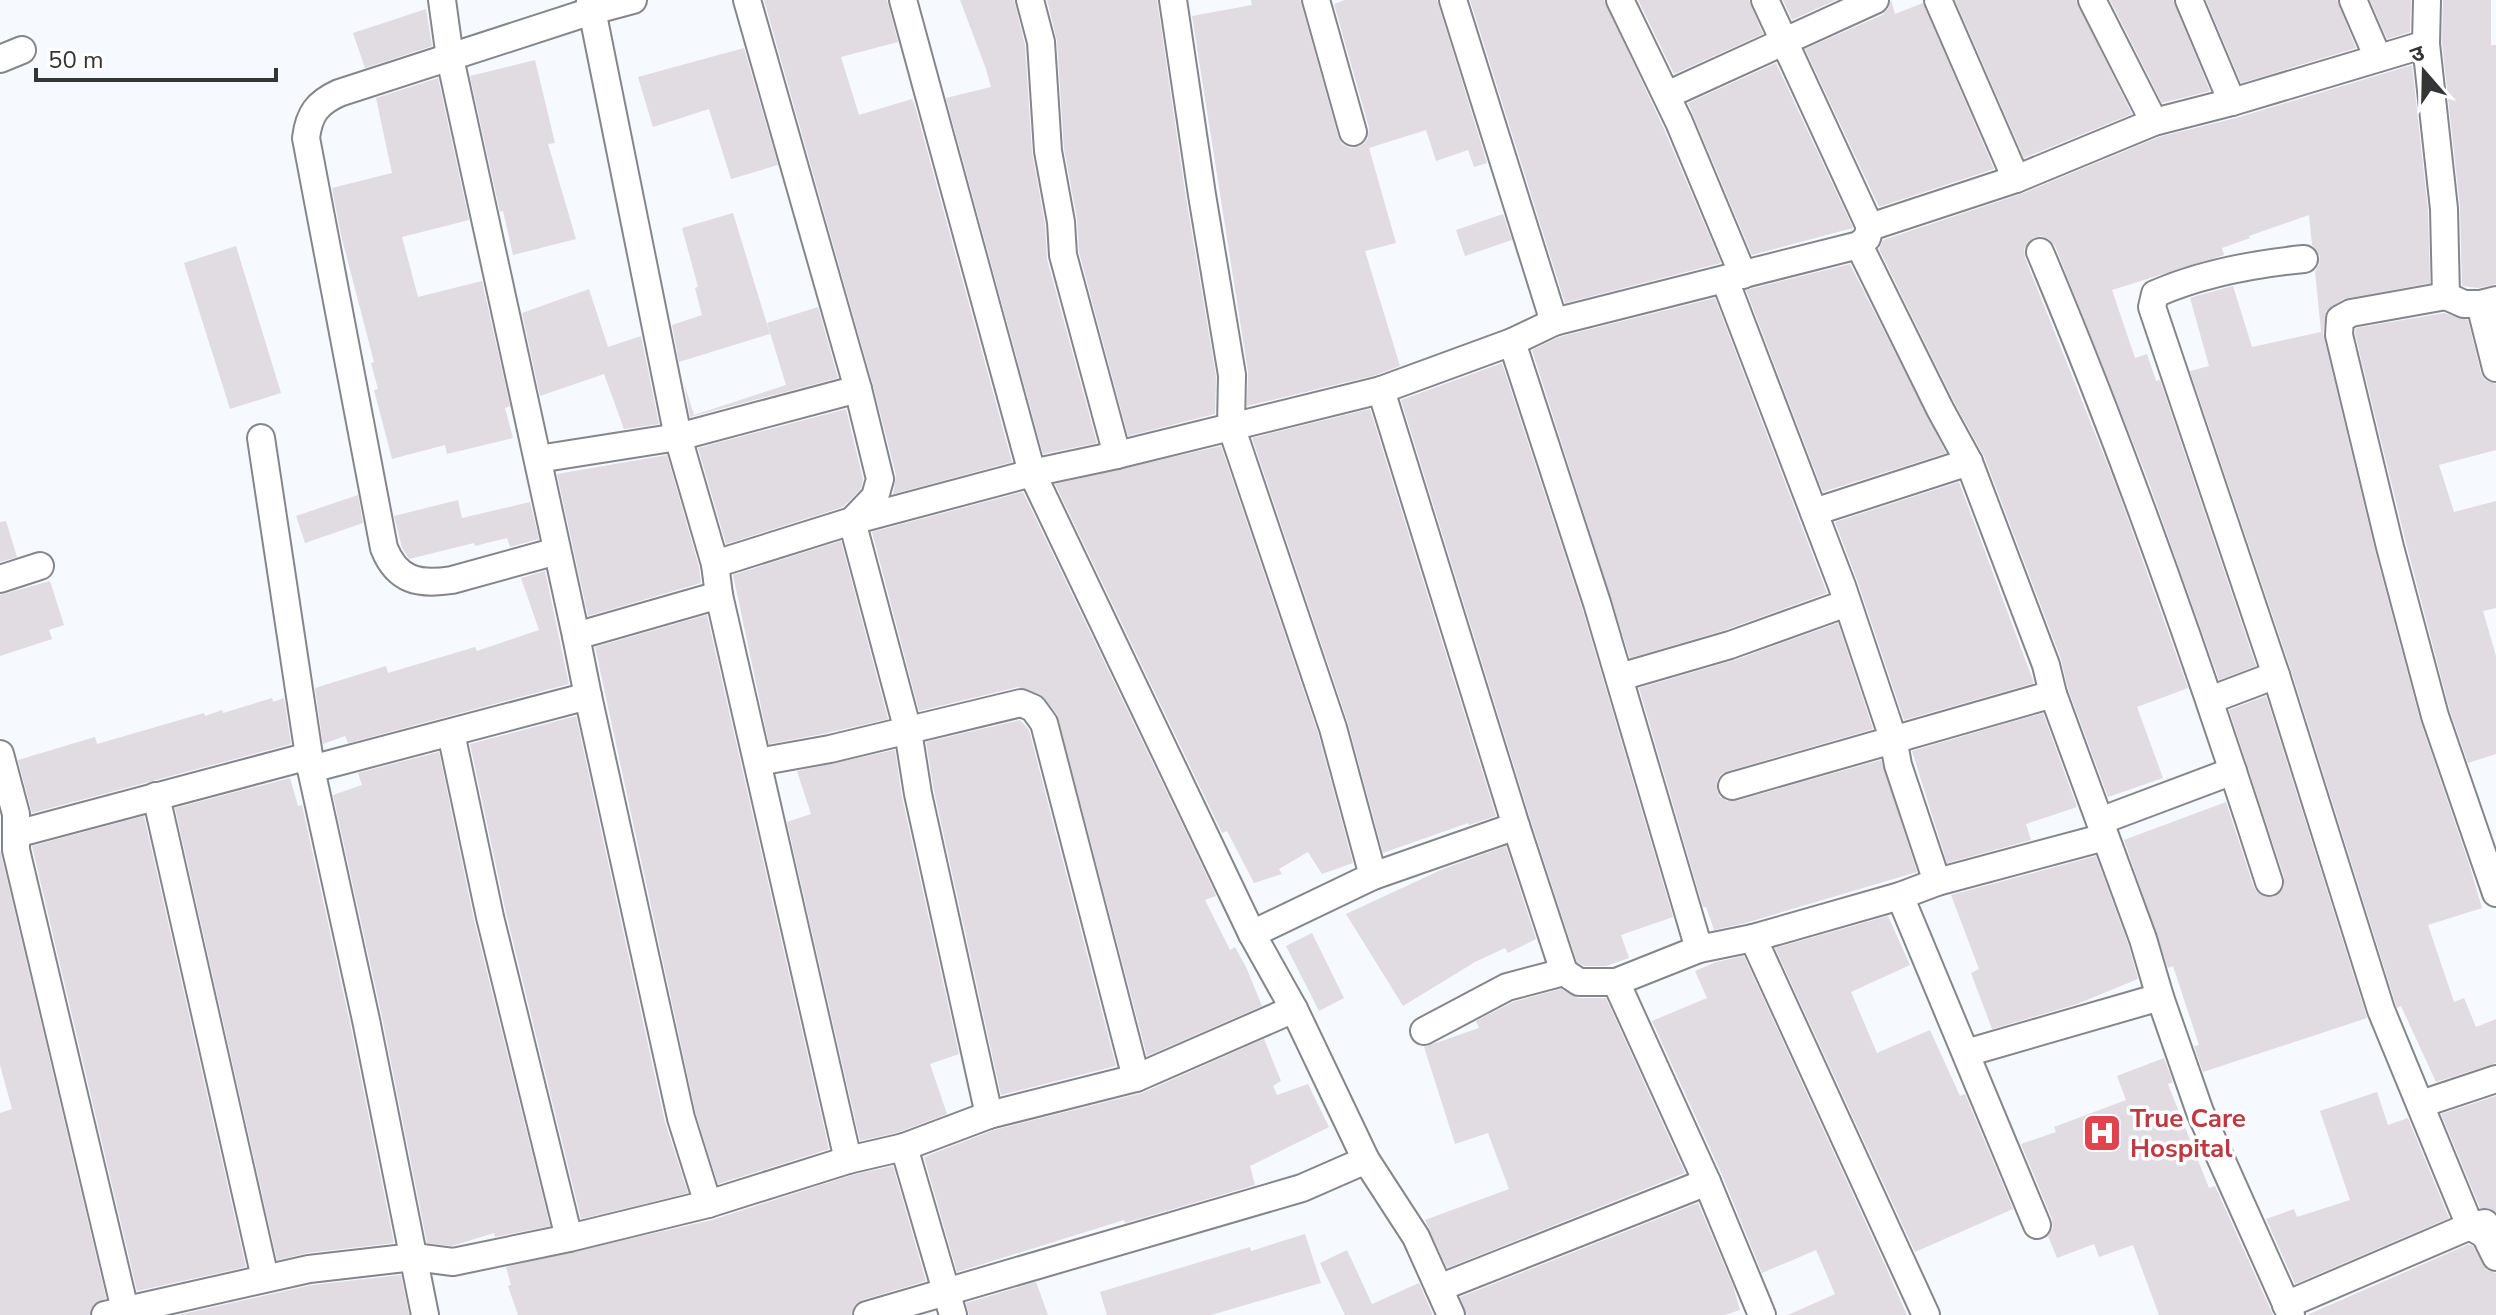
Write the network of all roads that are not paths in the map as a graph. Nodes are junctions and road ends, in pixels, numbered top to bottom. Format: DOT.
graph roads {
  1 [pos="442,0"];
  2 [pos="633,0"];
  3 [pos="747,0"];
  4 [pos="903,0"];
  5 [pos="1030,0"];
  6 [pos="1173,0"];
  7 [pos="1316,0"];
  8 [pos="1453,0"];
  9 [pos="1620,0"];
  10 [pos="1765,0"];
  11 [pos="1875,0"];
  12 [pos="1938,0"];
  13 [pos="2092,0"];
  14 [pos="2189,0"];
  15 [pos="2353,0"];
  16 [pos="2427,0"];
  17 [pos="591,5"];
  18 [pos="1785,42"];
  19 [pos="2426,44"];
  20 [pos="450,58"];
  21 [pos="2378,58"];
  22 [pos="1667,95"];
  23 [pos="2232,102"];
  24 [pos="2154,122"];
  25 [pos="1353,132"];
  26 [pos="2016,179"];
  27 [pos="1864,236"];
  28 [pos="2040,252"];
  29 [pos="2304,259"];
  30 [pos="1734,278"];
  31 [pos="2446,296"];
  32 [pos="2488,302"];
  33 [pos="1554,322"];
  34 [pos="1512,342"];
  35 [pos="2496,368"];
  36 [pos="858,389"];
  37 [pos="1381,390"];
  38 [pos="1231,426"];
  39 [pos="678,437"];
  40 [pos="261,438"];
  41 [pos="1117,455"];
  42 [pos="538,459"];
  43 [pos="1969,462"];
  44 [pos="1032,473"];
  45 [pos="1814,512"];
  46 [pos="852,521"];
  47 [pos="557,551"];
  48 [pos="715,564"];
  49 [pos="40,566"];
  50 [pos="0,579"];
  51 [pos="719,595"];
  52 [pos="1847,603"];
  53 [pos="576,636"];
  54 [pos="2276,675"];
  55 [pos="1620,677"];
  56 [pos="2053,694"];
  57 [pos="588,696"];
  58 [pos="2210,700"];
  59 [pos="908,731"];
  60 [pos="451,733"];
  61 [pos="1893,738"];
  62 [pos="0,754"];
  63 [pos="310,762"];
  64 [pos="758,762"];
  65 [pos="2233,771"];
  66 [pos="1732,786"];
  67 [pos="156,796"];
  68 [pos="1516,826"];
  69 [pos="2102,829"];
  70 [pos="16,834"];
  71 [pos="1373,876"];
  72 [pos="1937,882"];
  73 [pos="2269,882"];
  74 [pos="2496,893"];
  75 [pos="1900,896"];
  76 [pos="1252,934"];
  77 [pos="1753,938"];
  78 [pos="1699,949"];
  79 [pos="1564,972"];
  80 [pos="1616,982"];
  81 [pos="2160,997"];
  82 [pos="1294,1009"];
  83 [pos="1424,1031"];
  84 [pos="1966,1053"];
  85 [pos="1136,1078"];
  86 [pos="2496,1079"];
  87 [pos="2421,1104"];
  88 [pos="989,1115"];
  89 [pos="904,1147"];
  90 [pos="848,1160"];
  91 [pos="1366,1160"];
  92 [pos="1707,1182"];
  93 [pos="708,1204"];
  94 [pos="2496,1221"];
  95 [pos="2037,1225"];
  96 [pos="2470,1226"];
  97 [pos="569,1238"];
  98 [pos="414,1257"];
  99 [pos="2496,1257"];
  100 [pos="265,1278"];
  101 [pos="1439,1288"];
  102 [pos="949,1303"];
  103 [pos="2288,1310"];
  104 [pos="115,1313"];
  105 [pos="425,1315"];
  106 [pos="867,1315"];
  107 [pos="1451,1315"];
  108 [pos="1762,1315"];
  109 [pos="1926,1315"];
  1 -- 20 [label="street"];
  2 -- 17 [label="street"];
  3 -- 36 [label="street"];
  4 -- 44 [label="street"];
  5 -- 41 [label="street"];
  6 -- 38 [label="street"];
  7 -- 25 [label="street"];
  8 -- 33 [label="street"];
  9 -- 22 [label="street"];
  10 -- 18 [label="street"];
  11 -- 18 [label="street"];
  12 -- 26 [label="street"];
  13 -- 24 [label="street"];
  14 -- 23 [label="street"];
  15 -- 21 [label="street"];
  16 -- 19 [label="street"];
  17 -- 20 [label="street"];
  17 -- 39 [label="street"];
  18 -- 22 [label="street"];
  18 -- 27 [label="street"];
  19 -- 21 [label="street"];
  19 -- 31 [label="street"];
  20 -- 42 [label="street"];
  20 -- 47 [label="street"];
  21 -- 23 [label="street"];
  22 -- 30 [label="street"];
  23 -- 24 [label="street"];
  24 -- 26 [label="street"];
  26 -- 27 [label="street"];
  27 -- 30 [label="street"];
  27 -- 43 [label="street"];
  28 -- 58 [label="street"];
  29 -- 54 [label="street"];
  30 -- 33 [label="street"];
  30 -- 45 [label="street"];
  31 -- 32 [label="street"];
  31 -- 74 [label="street"];
  32 -- 35 [label="street"];
  33 -- 34 [label="street"];
  34 -- 37 [label="street"];
  34 -- 55 [label="street"];
  36 -- 39 [label="street"];
  36 -- 46 [label="street"];
  37 -- 38 [label="street"];
  37 -- 68 [label="street"];
  38 -- 41 [label="street"];
  38 -- 71 [label="street"];
  39 -- 42 [label="street"];
  39 -- 48 [label="street"];
  40 -- 63 [label="street"];
  41 -- 44 [label="street"];
  42 -- 47 [label="street"];
  43 -- 45 [label="street"];
  43 -- 56 [label="street"];
  44 -- 46 [label="street"];
  44 -- 76 [label="street"];
  45 -- 52 [label="street"];
  46 -- 48 [label="street"];
  46 -- 59 [label="street"];
  47 -- 53 [label="street"];
  48 -- 51 [label="street"];
  49 -- 50 [label="street"];
  51 -- 53 [label="street"];
  51 -- 64 [label="street"];
  52 -- 55 [label="street"];
  52 -- 61 [label="street"];
  53 -- 57 [label="street"];
  54 -- 58 [label="street"];
  54 -- 87 [label="street"];
  55 -- 78 [label="street"];
  56 -- 61 [label="street"];
  56 -- 69 [label="street"];
  57 -- 60 [label="street"];
  57 -- 93 [label="street"];
  58 -- 65 [label="street"];
  59 -- 64 [label="street"];
  59 -- 85 [label="street"];
  59 -- 88 [label="street"];
  60 -- 63 [label="street"];
  60 -- 97 [label="street"];
  61 -- 66 [label="street"];
  61 -- 72 [label="street"];
  62 -- 70 [label="street"];
  63 -- 67 [label="street"];
  63 -- 98 [label="street"];
  64 -- 90 [label="street"];
  65 -- 69 [label="street"];
  65 -- 73 [label="street"];
  67 -- 70 [label="street"];
  67 -- 100 [label="street"];
  68 -- 71 [label="street"];
  68 -- 79 [label="street"];
  69 -- 72 [label="street"];
  69 -- 81 [label="street"];
  70 -- 104 [label="street"];
  71 -- 76 [label="street"];
  72 -- 75 [label="street"];
  75 -- 77 [label="street"];
  75 -- 84 [label="street"];
  76 -- 82 [label="street"];
  77 -- 78 [label="street"];
  77 -- 109 [label="street"];
  78 -- 80 [label="street"];
  79 -- 80 [label="street"];
  79 -- 83 [label="street"];
  80 -- 92 [label="street"];
  81 -- 84 [label="street"];
  81 -- 103 [label="street"];
  82 -- 85 [label="street"];
  82 -- 91 [label="street"];
  84 -- 95 [label="street"];
  85 -- 88 [label="street"];
  86 -- 87 [label="street"];
  87 -- 96 [label="street"];
  88 -- 89 [label="street"];
  89 -- 90 [label="street"];
  89 -- 102 [label="street"];
  90 -- 93 [label="street"];
  91 -- 101 [label="street"];
  91 -- 102 [label="street"];
  92 -- 101 [label="street"];
  92 -- 108 [label="street"];
  93 -- 97 [label="street"];
  94 -- 96 [label="street"];
  96 -- 99 [label="street"];
  96 -- 103 [label="street"];
  97 -- 98 [label="street"];
  98 -- 100 [label="street"];
  98 -- 105 [label="street"];
  100 -- 104 [label="street"];
  101 -- 107 [label="street"];
  102 -- 106 [label="street"];
}
